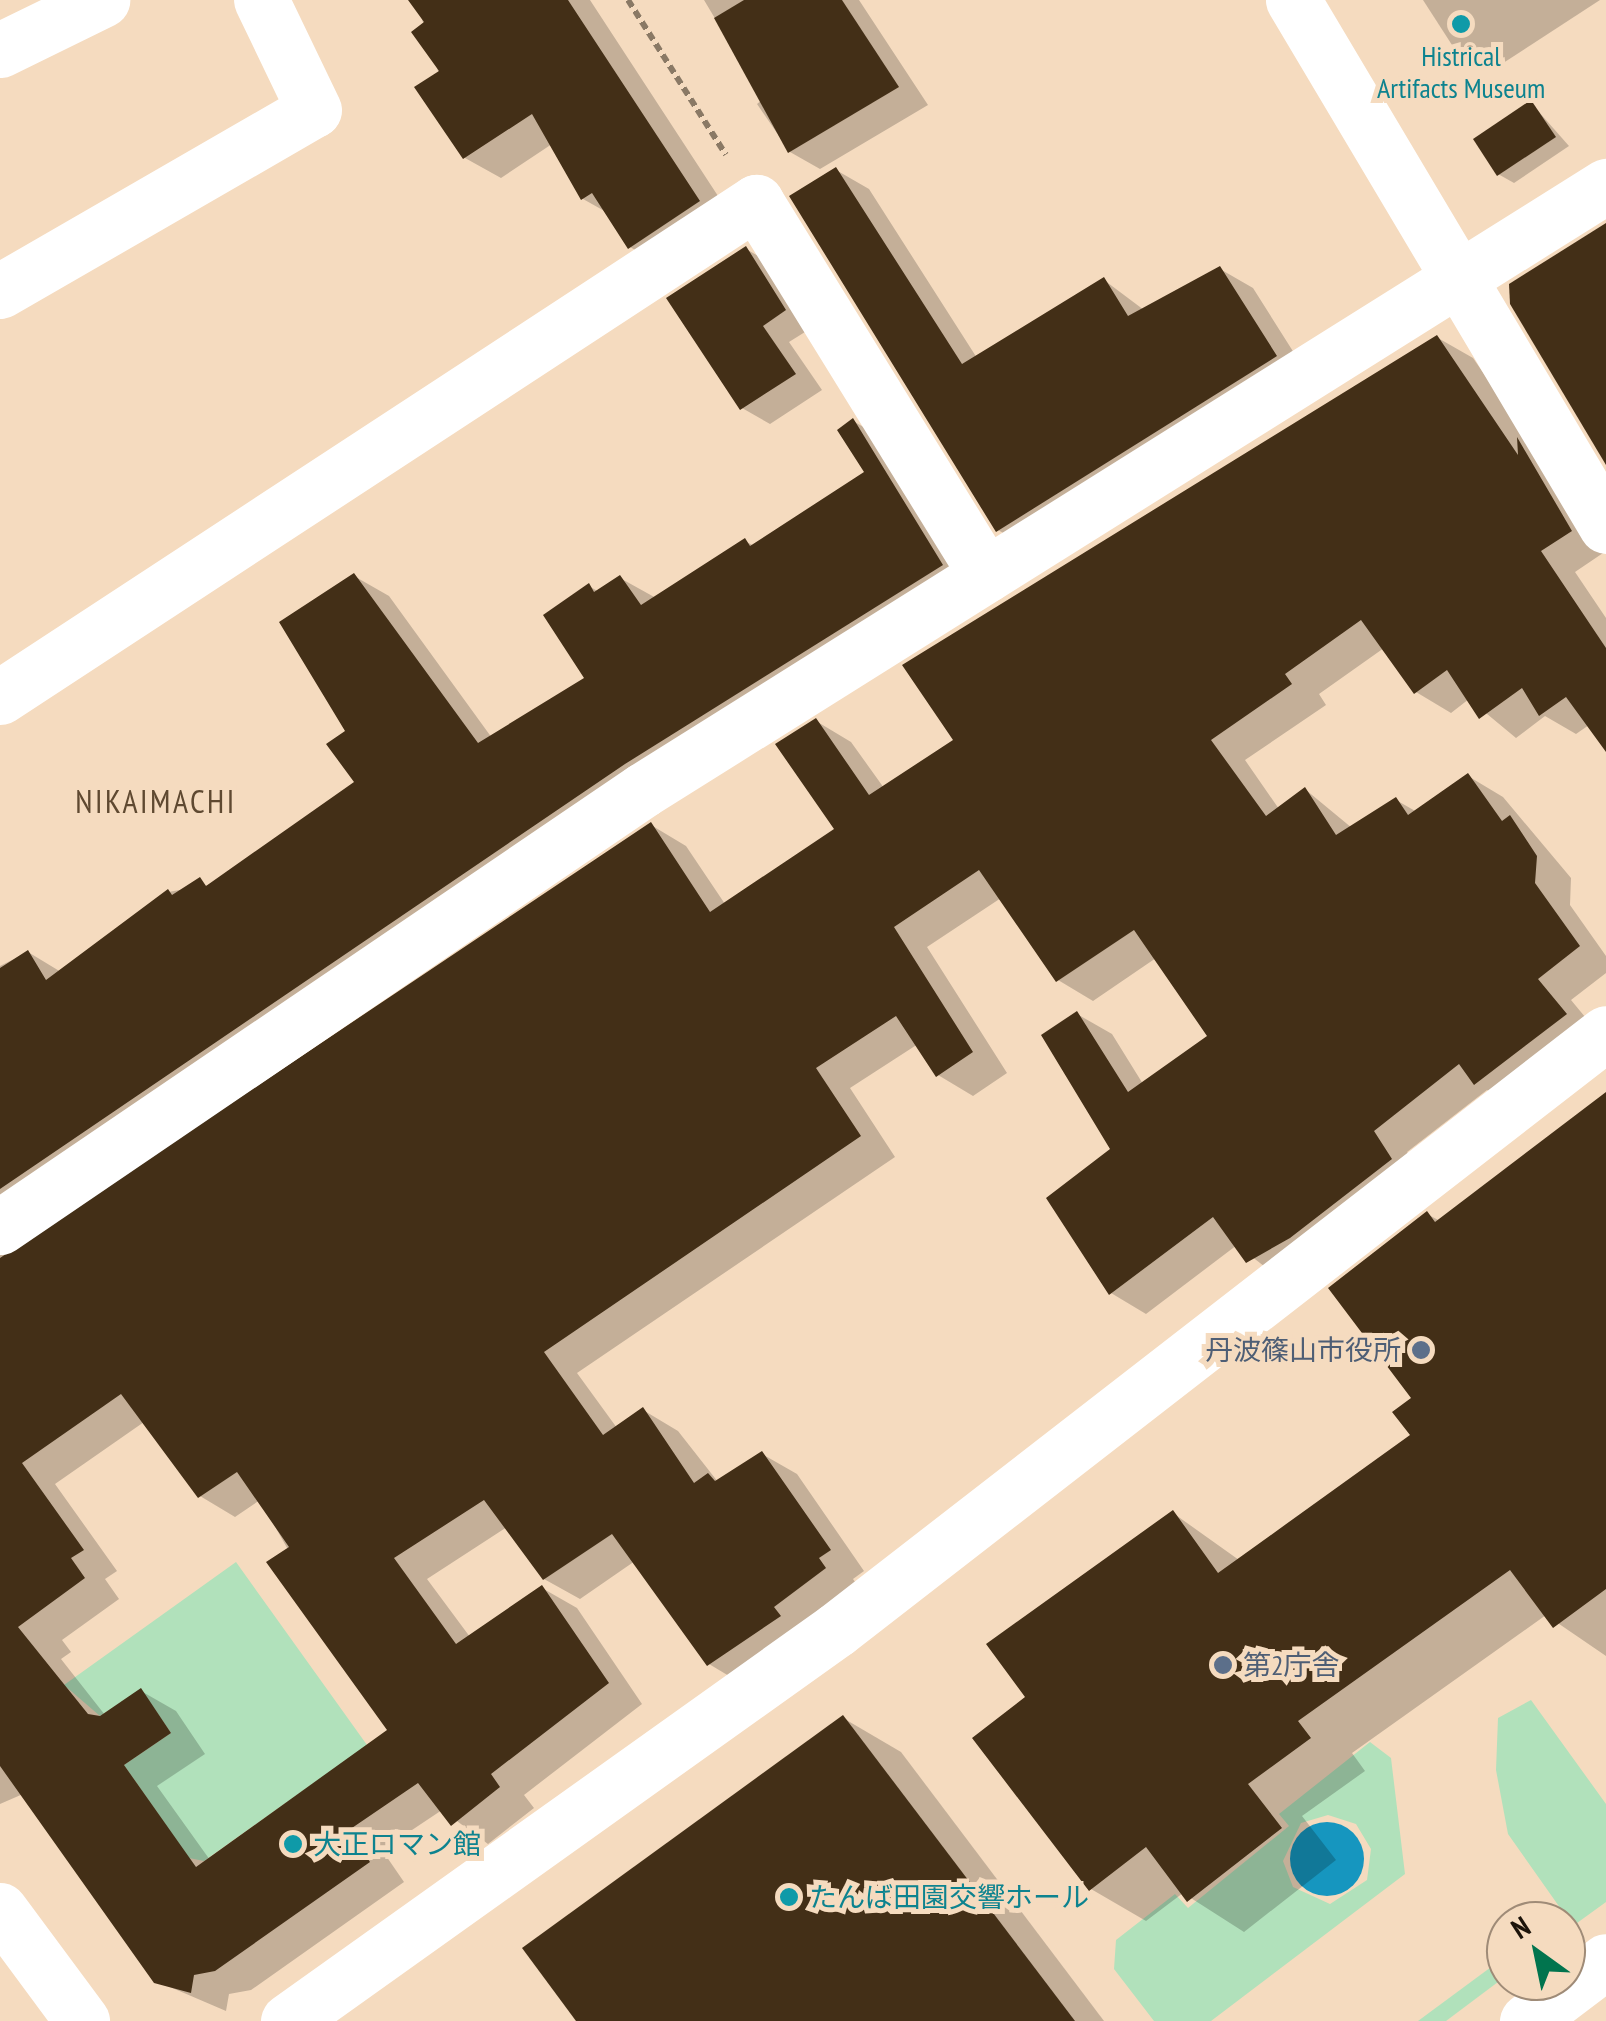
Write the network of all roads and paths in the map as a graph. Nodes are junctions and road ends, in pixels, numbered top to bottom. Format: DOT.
graph roads {
  1 [pos="102,0"];
  2 [pos="262,0"];
  3 [pos="628,0"];
  4 [pos="1293,0"];
  5 [pos="0,50"];
  6 [pos="1606,186"];
  7 [pos="756,202"];
  8 [pos="1454,283"];
  9 [pos="0,292"];
  10 [pos="1606,526"];
  11 [pos="986,575"];
  12 [pos="0,697"];
  13 [pos="1606,1033"];
  14 [pos="0,1227"];
  15 [pos="0,1910"];
  16 [pos="1606,1961"];
  17 [pos="82,2021"];
  18 [pos="288,2021"];
  19 [pos="1527,2021"];
  1 -- 5 [label="street"];
  2 -- 9 [label="street"];
  3 -- 7 [label="path"];
  4 -- 8 [label="street"];
  6 -- 8 [label="street"];
  7 -- 11 [label="street"];
  7 -- 12 [label="street"];
  8 -- 10 [label="street"];
  8 -- 11 [label="street"];
  11 -- 14 [label="street"];
  13 -- 18 [label="street"];
  15 -- 17 [label="street"];
  16 -- 19 [label="street"];
}
